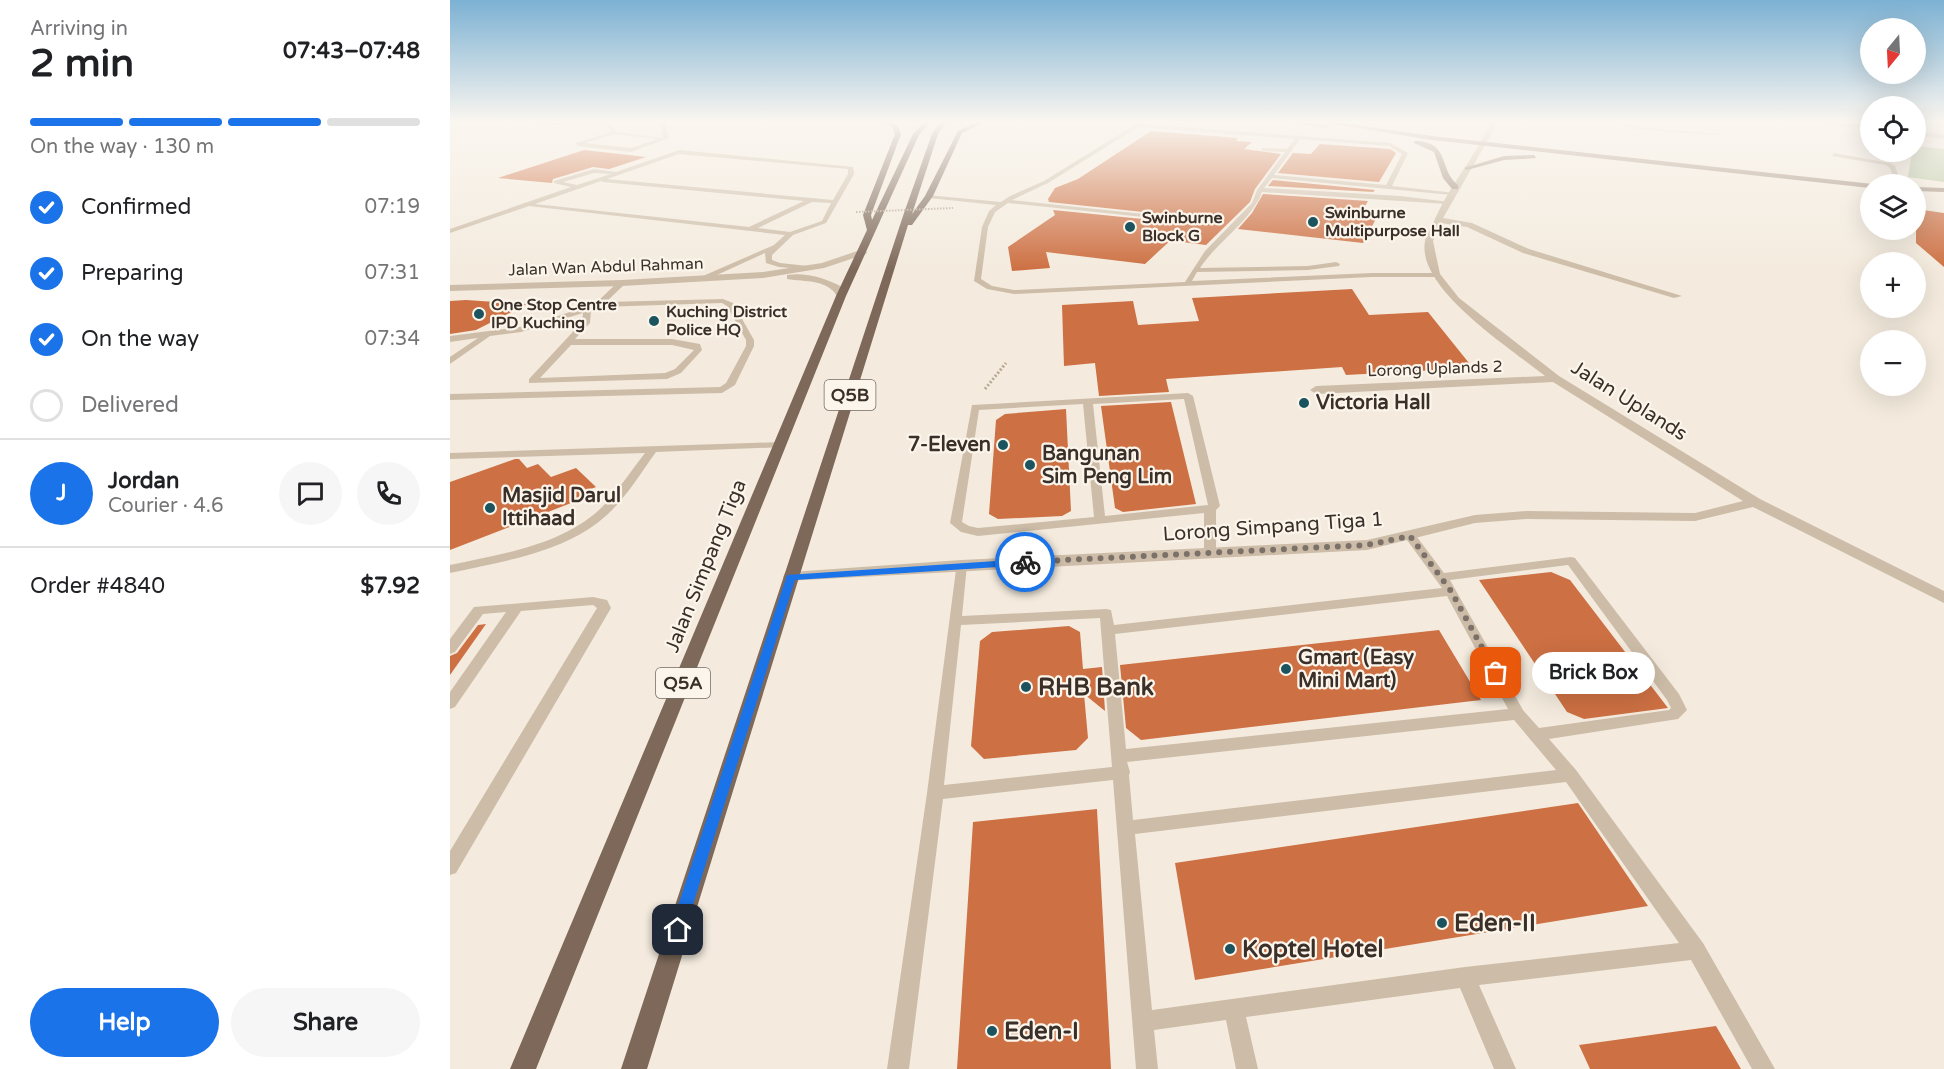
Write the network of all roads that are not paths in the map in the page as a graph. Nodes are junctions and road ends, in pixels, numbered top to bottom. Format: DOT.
graph roads {
  1 [pos="850,171"];
  2 [pos="884,171"];
  3 [pos="900,171"];
  4 [pos="922,171"];
  5 [pos="940,171"];
  6 [pos="1064,171"];
  7 [pos="1273,171"];
  8 [pos="1397,171"];
  9 [pos="1444,171"];
  10 [pos="1465,171"];
  11 [pos="1728,171"];
  12 [pos="620,172"];
  13 [pos="643,176"];
  14 [pos="1269,176"];
  15 [pos="599,180"];
  16 [pos="649,184"];
  17 [pos="1860,185"];
  18 [pos="580,186"];
  19 [pos="1388,187"];
  20 [pos="1926,189"];
  21 [pos="1260,190"];
  22 [pos="1944,190"];
  23 [pos="1451,194"];
  24 [pos="929,196"];
  25 [pos="811,200"];
  26 [pos="835,202"];
  27 [pos="1004,202"];
  28 [pos="527,204"];
  29 [pos="1438,220"];
  30 [pos="1200,222"];
  31 [pos="750,229"];
  32 [pos="903,230"];
  33 [pos="450,231"];
  34 [pos="872,232"];
  35 [pos="791,234"];
  36 [pos="780,243"];
  37 [pos="862,252"];
  38 [pos="1336,264"];
  39 [pos="808,268"];
  40 [pos="1194,270"];
  41 [pos="763,275"];
  42 [pos="1436,275"];
  43 [pos="706,278"];
  44 [pos="622,283"];
  45 [pos="1188,283"];
  46 [pos="450,288"];
  47 [pos="842,296"];
  48 [pos="1677,296"];
  49 [pos="599,305"];
  50 [pos="587,309"];
  51 [pos="487,335"];
  52 [pos="450,339"];
  53 [pos="569,342"];
  54 [pos="450,361"];
  55 [pos="1555,378"];
  56 [pos="566,381"];
  57 [pos="1316,390"];
  58 [pos="552,395"];
  59 [pos="450,397"];
  60 [pos="1088,401"];
  61 [pos="782,445"];
  62 [pos="653,449"];
  63 [pos="450,456"];
  64 [pos="1755,502"];
  65 [pos="1210,509"];
  66 [pos="1100,520"];
  67 [pos="1410,536"];
  68 [pos="1210,554"];
  69 [pos="961,565"];
  70 [pos="450,568"];
  71 [pos="791,577"];
  72 [pos="1441,577"];
  73 [pos="1451,591"];
  74 [pos="1944,598"];
  75 [pos="517,607"];
  76 [pos="956,621"];
  77 [pos="1108,630"];
  78 [pos="450,649"];
  79 [pos="450,703"];
  80 [pos="1518,714"];
  81 [pos="1535,735"];
  82 [pos="1121,764"];
  83 [pos="1570,775"];
  84 [pos="935,793"];
  85 [pos="1124,828"];
  86 [pos="450,867"];
  87 [pos="1696,950"];
  88 [pos="1465,977"];
  89 [pos="1234,1008"];
  90 [pos="1143,1021"];
  91 [pos="523,1069"];
  92 [pos="633,1069"];
  93 [pos="898,1069"];
  94 [pos="1147,1069"];
  95 [pos="1247,1069"];
  96 [pos="1505,1069"];
  97 [pos="1764,1069"];
  1 -- 26 [label="lane"];
  2 -- 34 [label="main road, Q5A"];
  3 -- 34 [label="main road, Jalan Simpang Tiga / Q5A"];
  4 -- 32 [label="main road, Q5B"];
  5 -- 24 [label="main road, Q5B"];
  6 -- 27 [label="lane"];
  7 -- 14 [label="lane"];
  8 -- 19 [label="lane"];
  9 -- 23 [label="main road"];
  10 -- 23 [label="street, Jalan Uplands"];
  11 -- 17 [label="main road"];
  12 -- 15 [label="lane"];
  12 -- 18 [label="lane"];
  13 -- 16 [label="lane"];
  14 -- 19 [label="lane"];
  14 -- 21 [label="lane"];
  15 -- 16 [label="lane"];
  15 -- 18 [label="lane"];
  16 -- 25 [label="lane"];
  18 -- 28 [label="lane"];
  19 -- 23 [label="lane"];
  20 -- 22 [label="main road"];
  21 -- 23 [label="lane"];
  21 -- 40 [label="lane"];
  23 -- 29 [label="street, Jalan Uplands"];
  24 -- 27 [label="lane"];
  24 -- 32 [label="main road, Q5B"];
  25 -- 26 [label="lane"];
  25 -- 31 [label="lane"];
  26 -- 35 [label="lane"];
  27 -- 30 [label="lane"];
  27 -- 45 [label="lane"];
  28 -- 31 [label="lane"];
  28 -- 33 [label="lane"];
  29 -- 42 [label="street, Jalan Uplands"];
  29 -- 48 [label="street"];
  31 -- 35 [label="lane"];
  32 -- 71 [label="main road, Q5B"];
  34 -- 37 [label="main road, Jalan Simpang Tiga / Q5A"];
  35 -- 36 [label="lane"];
  36 -- 39 [label="lane"];
  36 -- 43 [label="lane"];
  37 -- 39 [label="street"];
  37 -- 47 [label="main road, Jalan Simpang Tiga / Q5A"];
  38 -- 40 [label="lane"];
  39 -- 41 [label="street"];
  40 -- 45 [label="lane"];
  41 -- 43 [label="street, Jalan Wan Abdul Rahman"];
  41 -- 47 [label="street"];
  42 -- 45 [label="lane"];
  42 -- 55 [label="street, Jalan Uplands"];
  43 -- 44 [label="street, Jalan Wan Abdul Rahman"];
  44 -- 46 [label="street, Jalan Wan Abdul Rahman"];
  44 -- 49 [label="lane"];
  47 -- 61 [label="main road, Jalan Simpang Tiga / Q5A"];
  49 -- 50 [label="lane"];
  49 -- 58 [label="lane"];
  50 -- 51 [label="lane"];
  50 -- 53 [label="lane"];
  51 -- 52 [label="lane"];
  51 -- 54 [label="lane"];
  53 -- 56 [label="lane"];
  53 -- 56 [label="lane"];
  55 -- 57 [label="street, Lorong Uplands 2"];
  55 -- 64 [label="street, Jalan Uplands"];
  56 -- 58 [label="lane"];
  58 -- 59 [label="lane"];
  60 -- 65 [label="lane"];
  60 -- 66 [label="lane"];
  60 -- 66 [label="lane"];
  61 -- 62 [label="lane"];
  61 -- 91 [label="main road, Jalan Simpang Tiga / Q5A"];
  62 -- 63 [label="lane"];
  62 -- 70 [label="lane"];
  64 -- 67 [label="street, Lorong Simpang Tiga 1"];
  64 -- 74 [label="street, Jalan Uplands"];
  65 -- 66 [label="lane"];
  65 -- 68 [label="lane"];
  67 -- 68 [label="street, Lorong Simpang Tiga 1"];
  67 -- 72 [label="lane"];
  68 -- 69 [label="street, Lorong Simpang Tiga 1"];
  69 -- 71 [label="street, Lorong Simpang Tiga 1"];
  69 -- 76 [label="lane"];
  71 -- 92 [label="main road, Q5B"];
  72 -- 73 [label="lane"];
  72 -- 81 [label="lane"];
  73 -- 77 [label="lane"];
  73 -- 80 [label="lane"];
  75 -- 78 [label="lane"];
  75 -- 79 [label="lane"];
  75 -- 86 [label="lane"];
  76 -- 77 [label="lane"];
  76 -- 84 [label="lane"];
  77 -- 82 [label="lane"];
  80 -- 81 [label="lane"];
  80 -- 82 [label="lane"];
  81 -- 83 [label="lane"];
  82 -- 84 [label="lane"];
  82 -- 85 [label="lane"];
  83 -- 85 [label="lane"];
  83 -- 87 [label="lane"];
  84 -- 93 [label="lane"];
  85 -- 90 [label="lane"];
  87 -- 88 [label="lane"];
  87 -- 97 [label="lane"];
  88 -- 89 [label="lane"];
  88 -- 96 [label="lane"];
  89 -- 90 [label="lane"];
  89 -- 95 [label="lane"];
  90 -- 94 [label="lane"];
}
